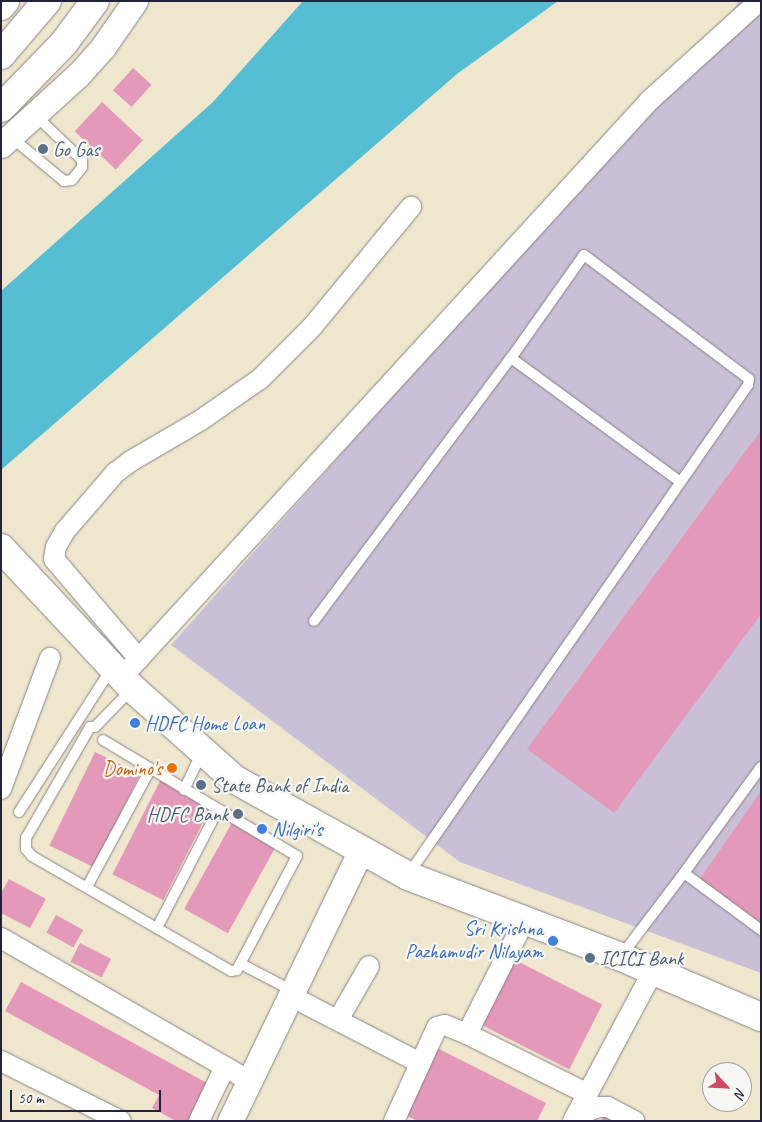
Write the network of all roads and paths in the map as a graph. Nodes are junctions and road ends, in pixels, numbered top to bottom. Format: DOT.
graph roads {
  1 [pos="6,1"];
  2 [pos="47,1"];
  3 [pos="95,1"];
  4 [pos="135,1"];
  5 [pos="759,1"];
  6 [pos="1,7"];
  7 [pos="1,55"];
  8 [pos="20,106"];
  9 [pos="4,138"];
  10 [pos="410,207"];
  11 [pos="511,358"];
  12 [pos="679,481"];
  13 [pos="1,548"];
  14 [pos="314,621"];
  15 [pos="50,658"];
  16 [pos="127,672"];
  17 [pos="103,740"];
  18 [pos="202,751"];
  19 [pos="761,767"];
  20 [pos="150,770"];
  21 [pos="1,789"];
  22 [pos="184,790"];
  23 [pos="218,810"];
  24 [pos="19,812"];
  25 [pos="360,852"];
  26 [pos="684,873"];
  27 [pos="408,876"];
  28 [pos="87,887"];
  29 [pos="524,921"];
  30 [pos="157,928"];
  31 [pos="761,930"];
  32 [pos="1,938"];
  33 [pos="621,957"];
  34 [pos="241,964"];
  35 [pos="369,966"];
  36 [pos="653,971"];
  37 [pos="297,996"];
  38 [pos="761,1017"];
  39 [pos="338,1020"];
  40 [pos="467,1034"];
  41 [pos="1,1061"];
  42 [pos="420,1062"];
  43 [pos="225,1067"];
  44 [pos="248,1080"];
  45 [pos="588,1094"];
  46 [pos="121,1121"];
  47 [pos="199,1121"];
  48 [pos="230,1121"];
  49 [pos="394,1121"];
  50 [pos="573,1121"];
  51 [pos="580,1121"];
  52 [pos="634,1121"];
  1 -- 6 [label="street"];
  2 -- 7 [label="main road"];
  3 -- 8 [label="main road"];
  4 -- 8 [label="street"];
  5 -- 16 [label="street"];
  8 -- 9 [label="street"];
  8 -- 9 [label="lane"];
  10 -- 16 [label="street"];
  11 -- 12 [label="lane"];
  11 -- 12 [label="lane"];
  11 -- 14 [label="lane"];
  12 -- 27 [label="lane"];
  13 -- 16 [label="main road"];
  15 -- 21 [label="street"];
  16 -- 18 [label="main road"];
  16 -- 24 [label="lane"];
  16 -- 28 [label="lane"];
  17 -- 20 [label="lane"];
  18 -- 22 [label="lane"];
  18 -- 25 [label="main road"];
  19 -- 26 [label="lane"];
  20 -- 22 [label="lane"];
  20 -- 28 [label="lane"];
  22 -- 23 [label="lane"];
  23 -- 30 [label="lane"];
  23 -- 34 [label="lane"];
  25 -- 27 [label="main road"];
  25 -- 37 [label="street"];
  26 -- 31 [label="lane"];
  26 -- 33 [label="lane"];
  27 -- 29 [label="main road"];
  28 -- 30 [label="lane"];
  29 -- 33 [label="main road"];
  29 -- 40 [label="street"];
  30 -- 34 [label="lane"];
  32 -- 43 [label="street"];
  33 -- 36 [label="main road"];
  34 -- 37 [label="lane"];
  35 -- 39 [label="street"];
  36 -- 38 [label="main road"];
  36 -- 45 [label="street"];
  37 -- 39 [label="street"];
  37 -- 44 [label="street"];
  39 -- 42 [label="street"];
  40 -- 42 [label="street"];
  40 -- 45 [label="street"];
  41 -- 46 [label="street"];
  42 -- 49 [label="street"];
  43 -- 44 [label="street"];
  43 -- 47 [label="street"];
  44 -- 48 [label="street"];
  45 -- 50 [label="street"];
  51 -- 52 [label="street"];
}
